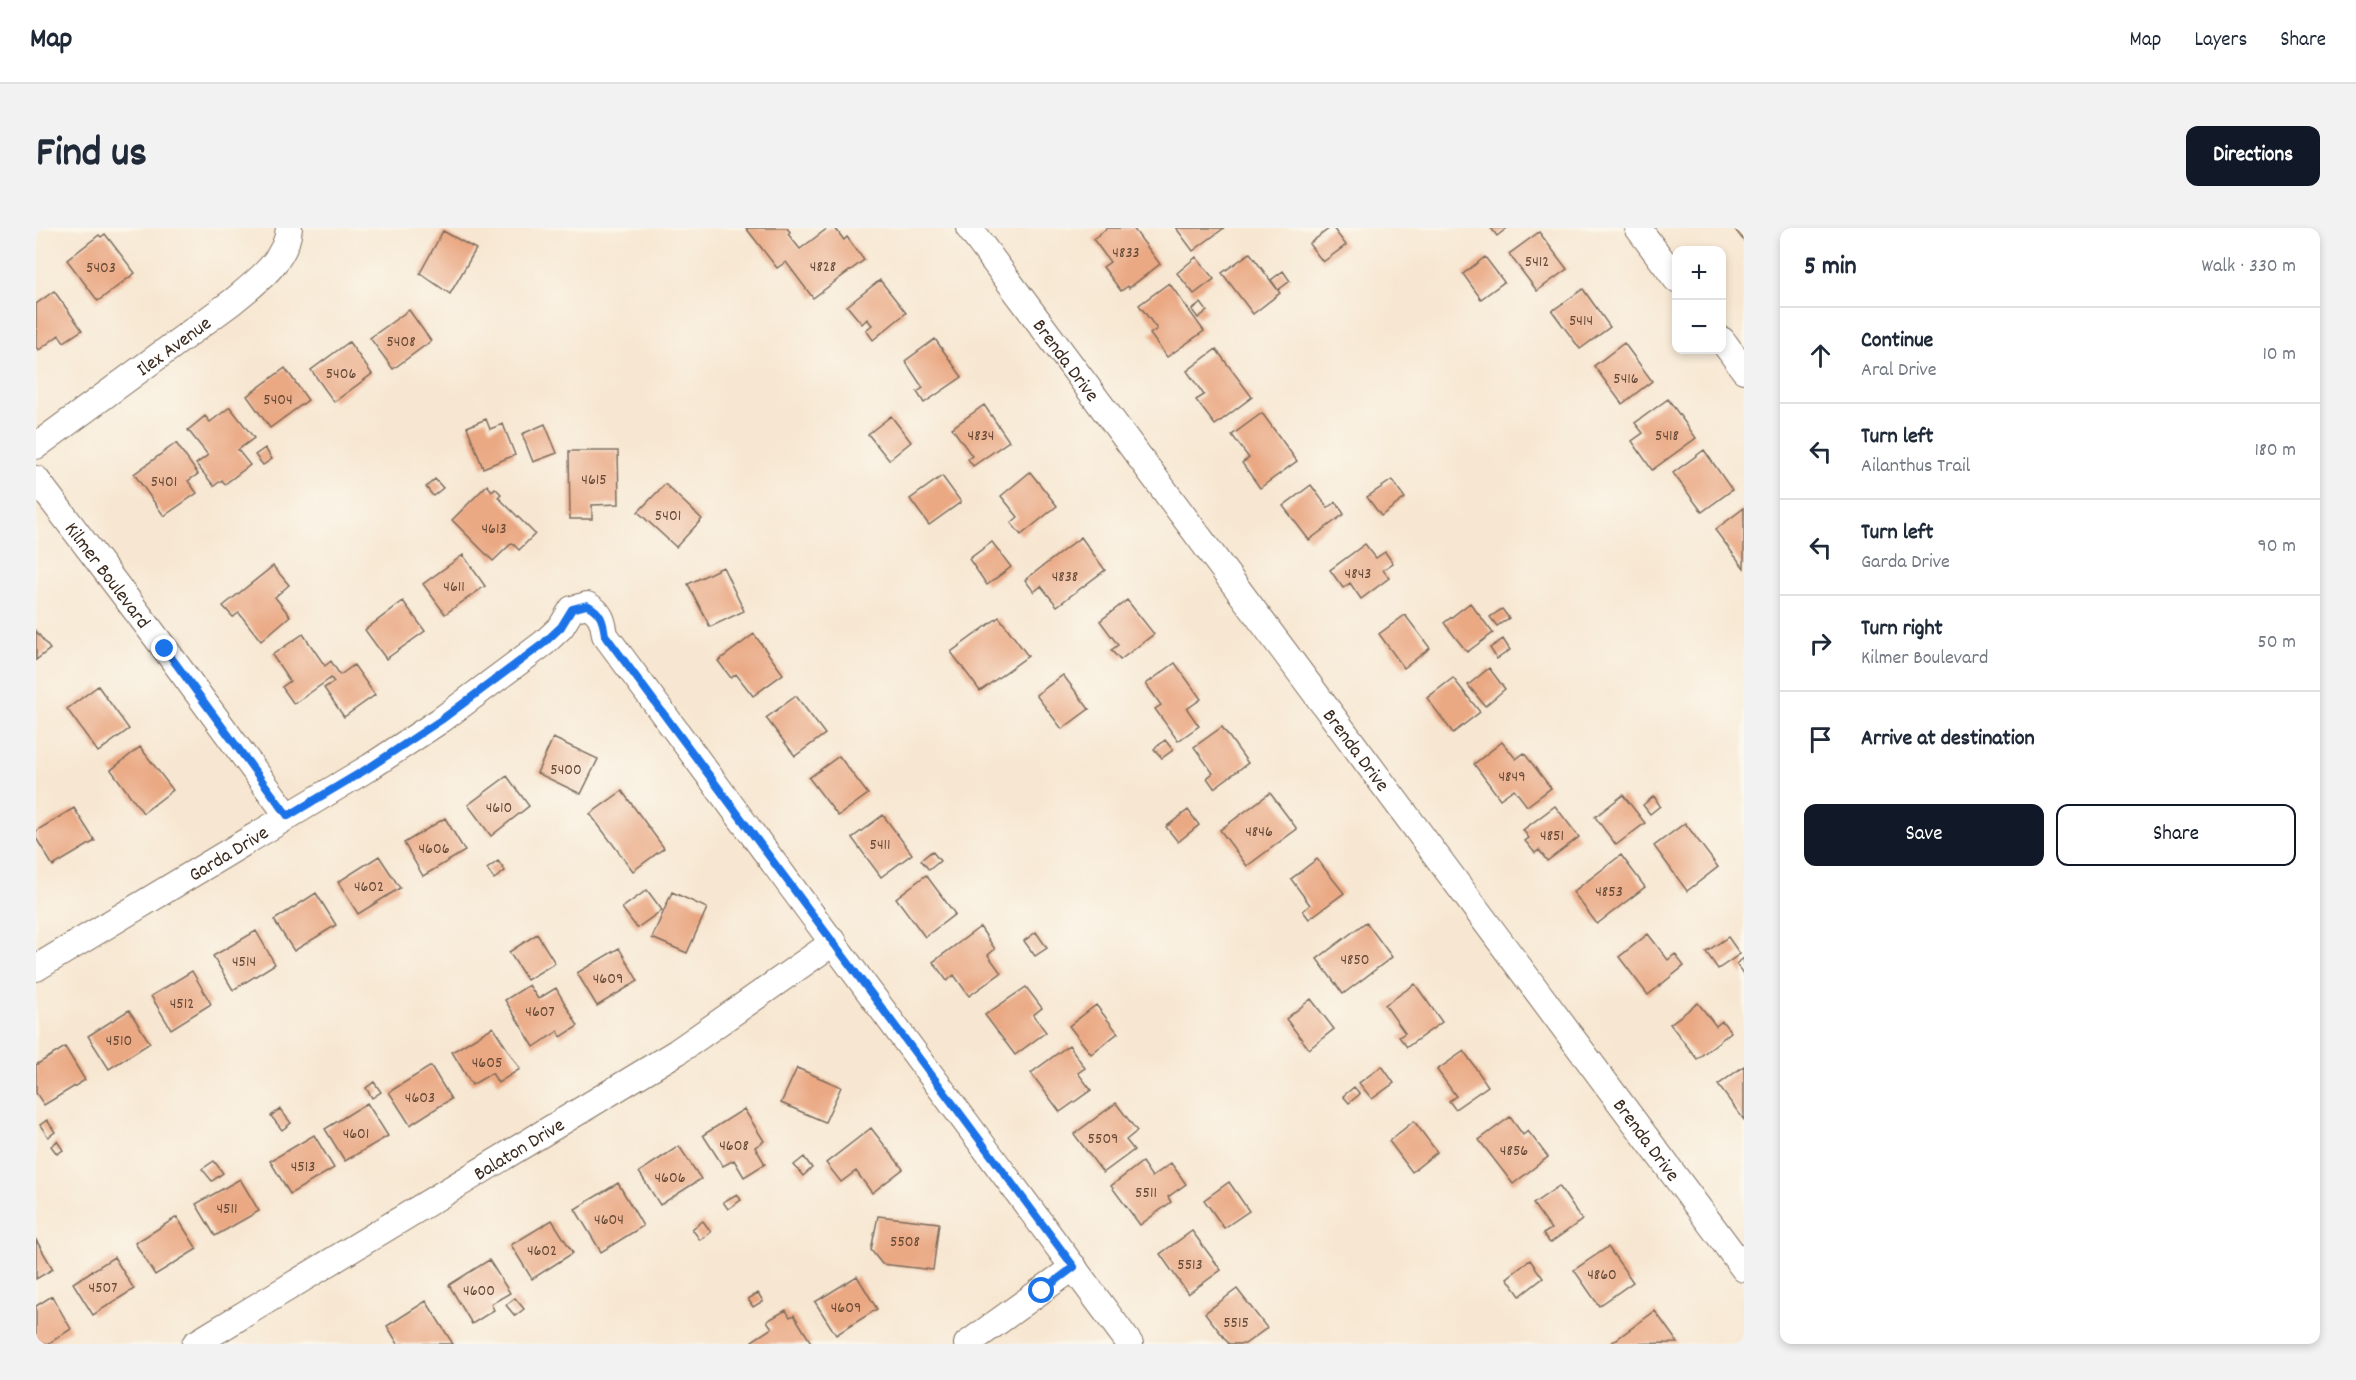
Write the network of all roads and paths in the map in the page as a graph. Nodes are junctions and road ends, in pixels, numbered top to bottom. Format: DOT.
graph roads {
  1 [pos="290,228"];
  2 [pos="969,228"];
  3 [pos="1638,228"];
  4 [pos="1672,272"];
  5 [pos="1726,345"];
  6 [pos="1744,370"];
  7 [pos="36,446"];
  8 [pos="36,479"];
  9 [pos="288,816"];
  10 [pos="834,942"];
  11 [pos="36,968"];
  12 [pos="1074,1267"];
  13 [pos="1744,1269"];
  14 [pos="195,1344"];
  15 [pos="967,1344"];
  16 [pos="1131,1344"];
  1 -- 7 [label="street, Ilex Avenue"];
  2 -- 13 [label="street, Brenda Drive"];
  3 -- 4 [label="street"];
  5 -- 6 [label="street"];
  8 -- 9 [label="street, Kilmer Boulevard"];
  9 -- 10 [label="street, Garda Drive"];
  9 -- 11 [label="street, Garda Drive"];
  10 -- 12 [label="street"];
  10 -- 14 [label="street, Balaton Drive"];
  12 -- 15 [label="street"];
  12 -- 16 [label="street"];
}
